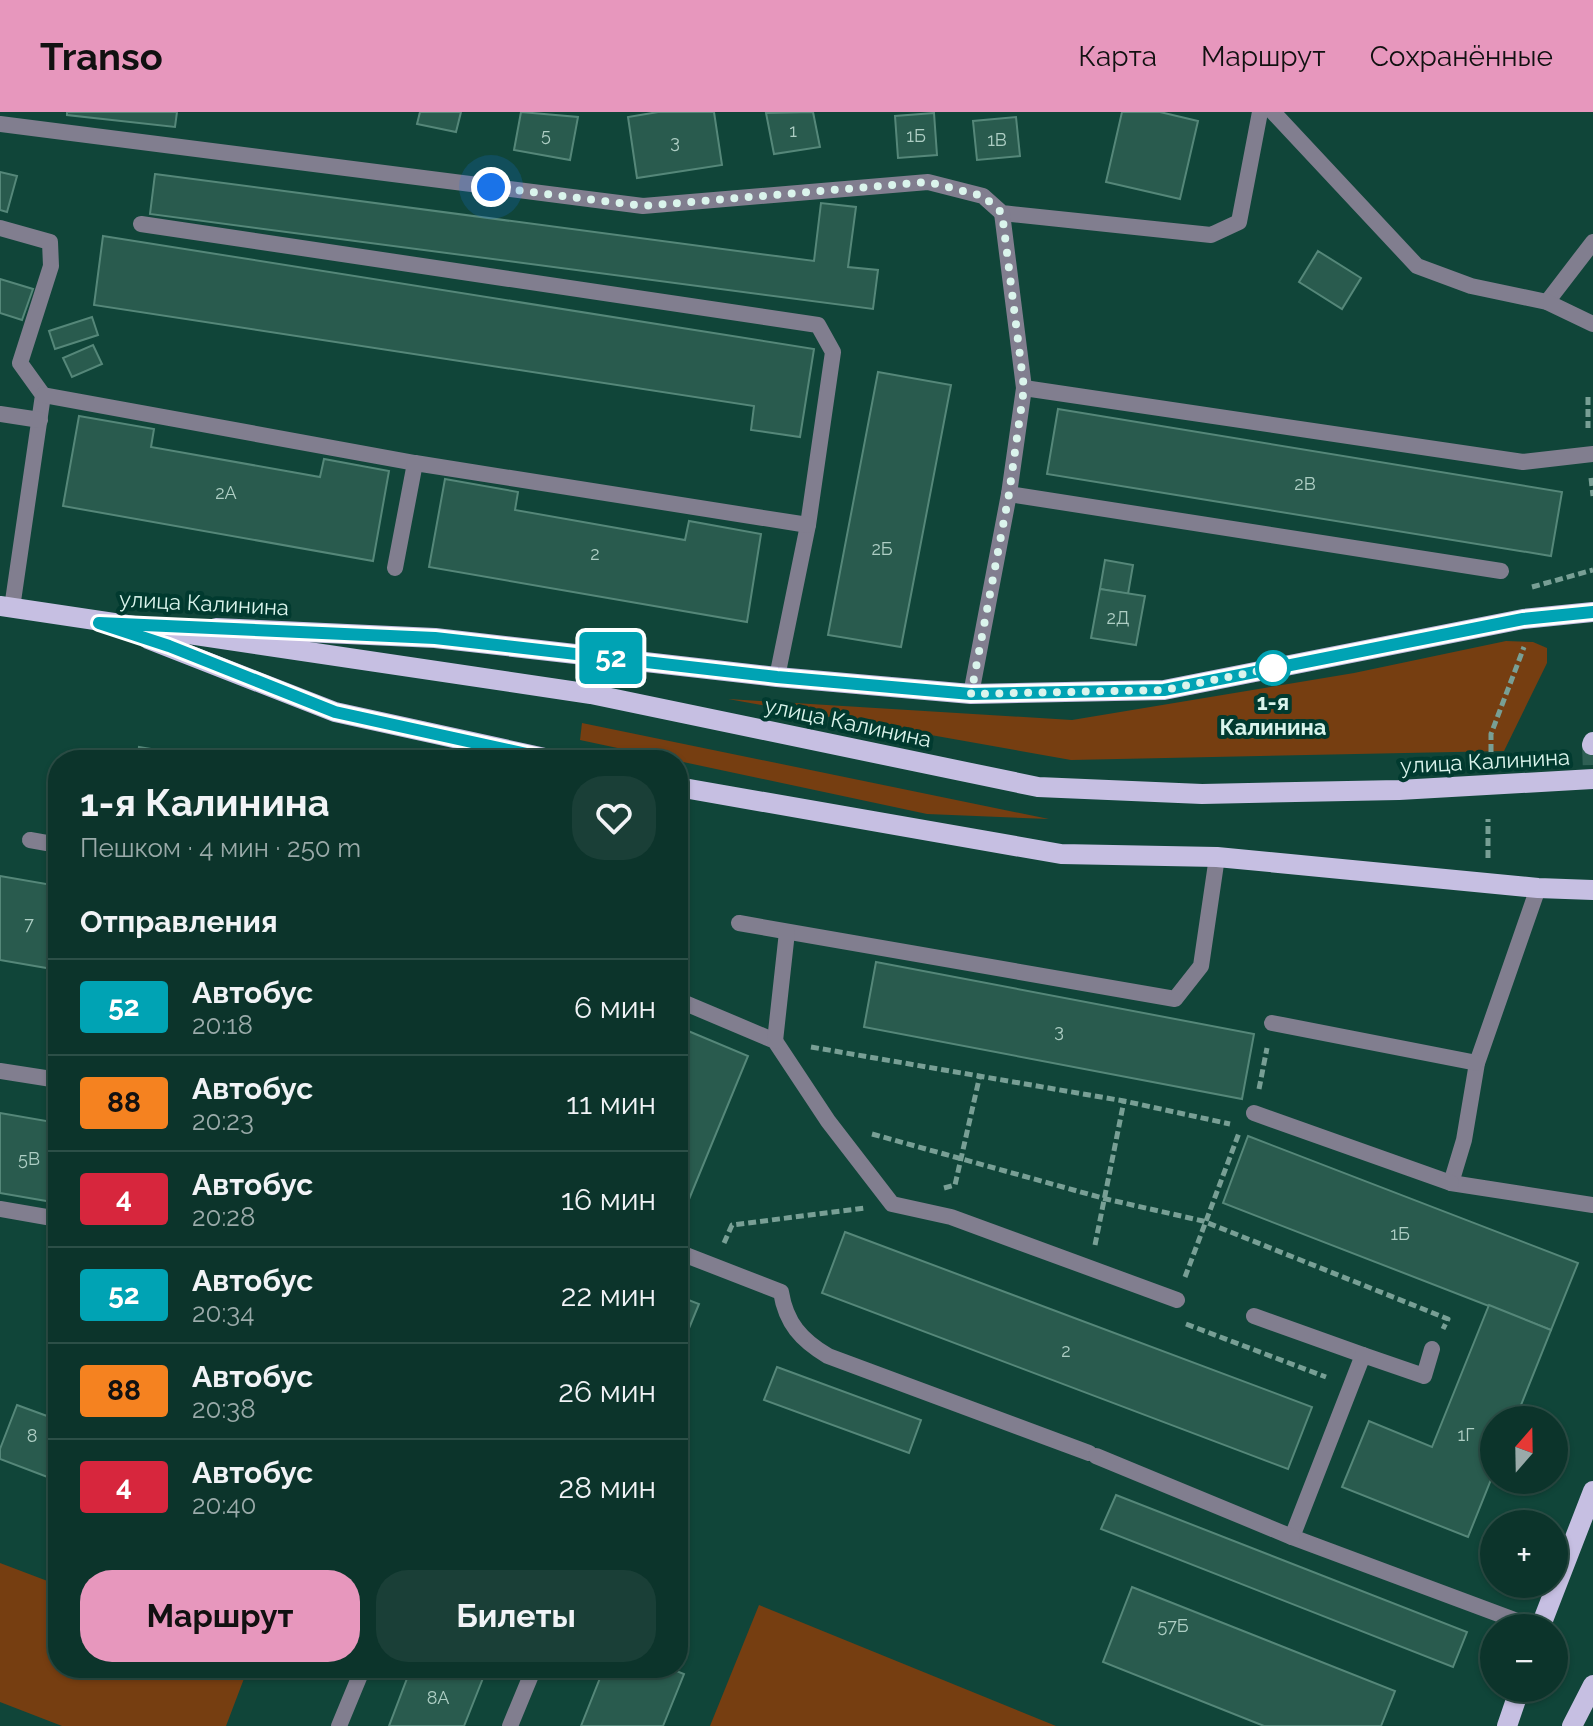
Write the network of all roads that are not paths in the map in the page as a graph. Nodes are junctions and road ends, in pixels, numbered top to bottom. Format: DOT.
graph roads {
  1 [pos="1260,112"];
  2 [pos="1273,112"];
  3 [pos="0,124"];
  4 [pos="1002,213"];
  5 [pos="141,224"];
  6 [pos="0,228"];
  7 [pos="1593,242"];
  8 [pos="1547,302"];
  9 [pos="1593,324"];
  10 [pos="1024,388"];
  11 [pos="43,395"];
  12 [pos="0,414"];
  13 [pos="40,420"];
  14 [pos="1593,454"];
  15 [pos="415,463"];
  16 [pos="1009,494"];
  17 [pos="808,525"];
  18 [pos="395,568"];
  19 [pos="1501,571"];
  20 [pos="6,607"];
  21 [pos="1593,612"];
  22 [pos="99,623"];
  23 [pos="777,677"];
  24 [pos="971,694"];
  25 [pos="508,750"];
  26 [pos="1593,779"];
  27 [pos="688,794"];
  28 [pos="30,840"];
  29 [pos="48,843"];
  30 [pos="1217,857"];
  31 [pos="1538,888"];
  32 [pos="1593,890"];
  33 [pos="739,923"];
  34 [pos="787,932"];
  35 [pos="688,1004"];
  36 [pos="1272,1023"];
  37 [pos="775,1041"];
  38 [pos="1477,1063"];
  39 [pos="0,1071"];
  40 [pos="48,1078"];
  41 [pos="1254,1113"];
  42 [pos="1451,1183"];
  43 [pos="1593,1205"];
  44 [pos="0,1209"];
  45 [pos="48,1217"];
  46 [pos="688,1256"];
  47 [pos="1177,1300"];
  48 [pos="1254,1316"];
  49 [pos="1432,1349"];
  50 [pos="1363,1355"];
  51 [pos="1593,1491"];
  52 [pos="1292,1537"];
  53 [pos="1500,1614"];
  54 [pos="1544,1614"];
  55 [pos="359,1678"];
  56 [pos="530,1678"];
  57 [pos="1593,1685"];
  58 [pos="1515,1702"];
  59 [pos="339,1726"];
  60 [pos="510,1726"];
  61 [pos="1507,1726"];
  62 [pos="1572,1726"];
  1 -- 4 [label="street"];
  2 -- 8 [label="street"];
  3 -- 4 [label="street"];
  4 -- 10 [label="street"];
  5 -- 17 [label="street"];
  6 -- 11 [label="street"];
  7 -- 8 [label="street"];
  8 -- 9 [label="street"];
  10 -- 14 [label="street"];
  10 -- 16 [label="street"];
  11 -- 13 [label="street"];
  11 -- 15 [label="street"];
  12 -- 13 [label="street"];
  13 -- 20 [label="street"];
  15 -- 17 [label="street"];
  15 -- 18 [label="street"];
  16 -- 19 [label="street"];
  16 -- 24 [label="street"];
  17 -- 23 [label="street"];
  20 -- 22 [label="main road, улица Калинина"];
  21 -- 24 [label="main road, улица Калинина"];
  22 -- 23 [label="main road, улица Калинина"];
  22 -- 25 [label="main road, улица Калинина"];
  22 -- 26 [label="main road, улица Калинина"];
  23 -- 24 [label="main road, улица Калинина"];
  27 -- 30 [label="main road"];
  28 -- 29 [label="street"];
  30 -- 31 [label="main road"];
  30 -- 34 [label="street"];
  31 -- 32 [label="main road"];
  31 -- 38 [label="street"];
  33 -- 34 [label="street"];
  34 -- 37 [label="street"];
  35 -- 37 [label="street"];
  36 -- 38 [label="street"];
  37 -- 47 [label="street"];
  38 -- 42 [label="street"];
  39 -- 40 [label="street"];
  41 -- 42 [label="street"];
  42 -- 43 [label="street"];
  44 -- 45 [label="street"];
  46 -- 52 [label="street"];
  48 -- 50 [label="street"];
  49 -- 50 [label="street"];
  50 -- 52 [label="street"];
  51 -- 54 [label="main road"];
  52 -- 53 [label="street"];
  55 -- 59 [label="street"];
  56 -- 60 [label="street"];
  57 -- 62 [label="main road"];
  58 -- 61 [label="main road"];
}
